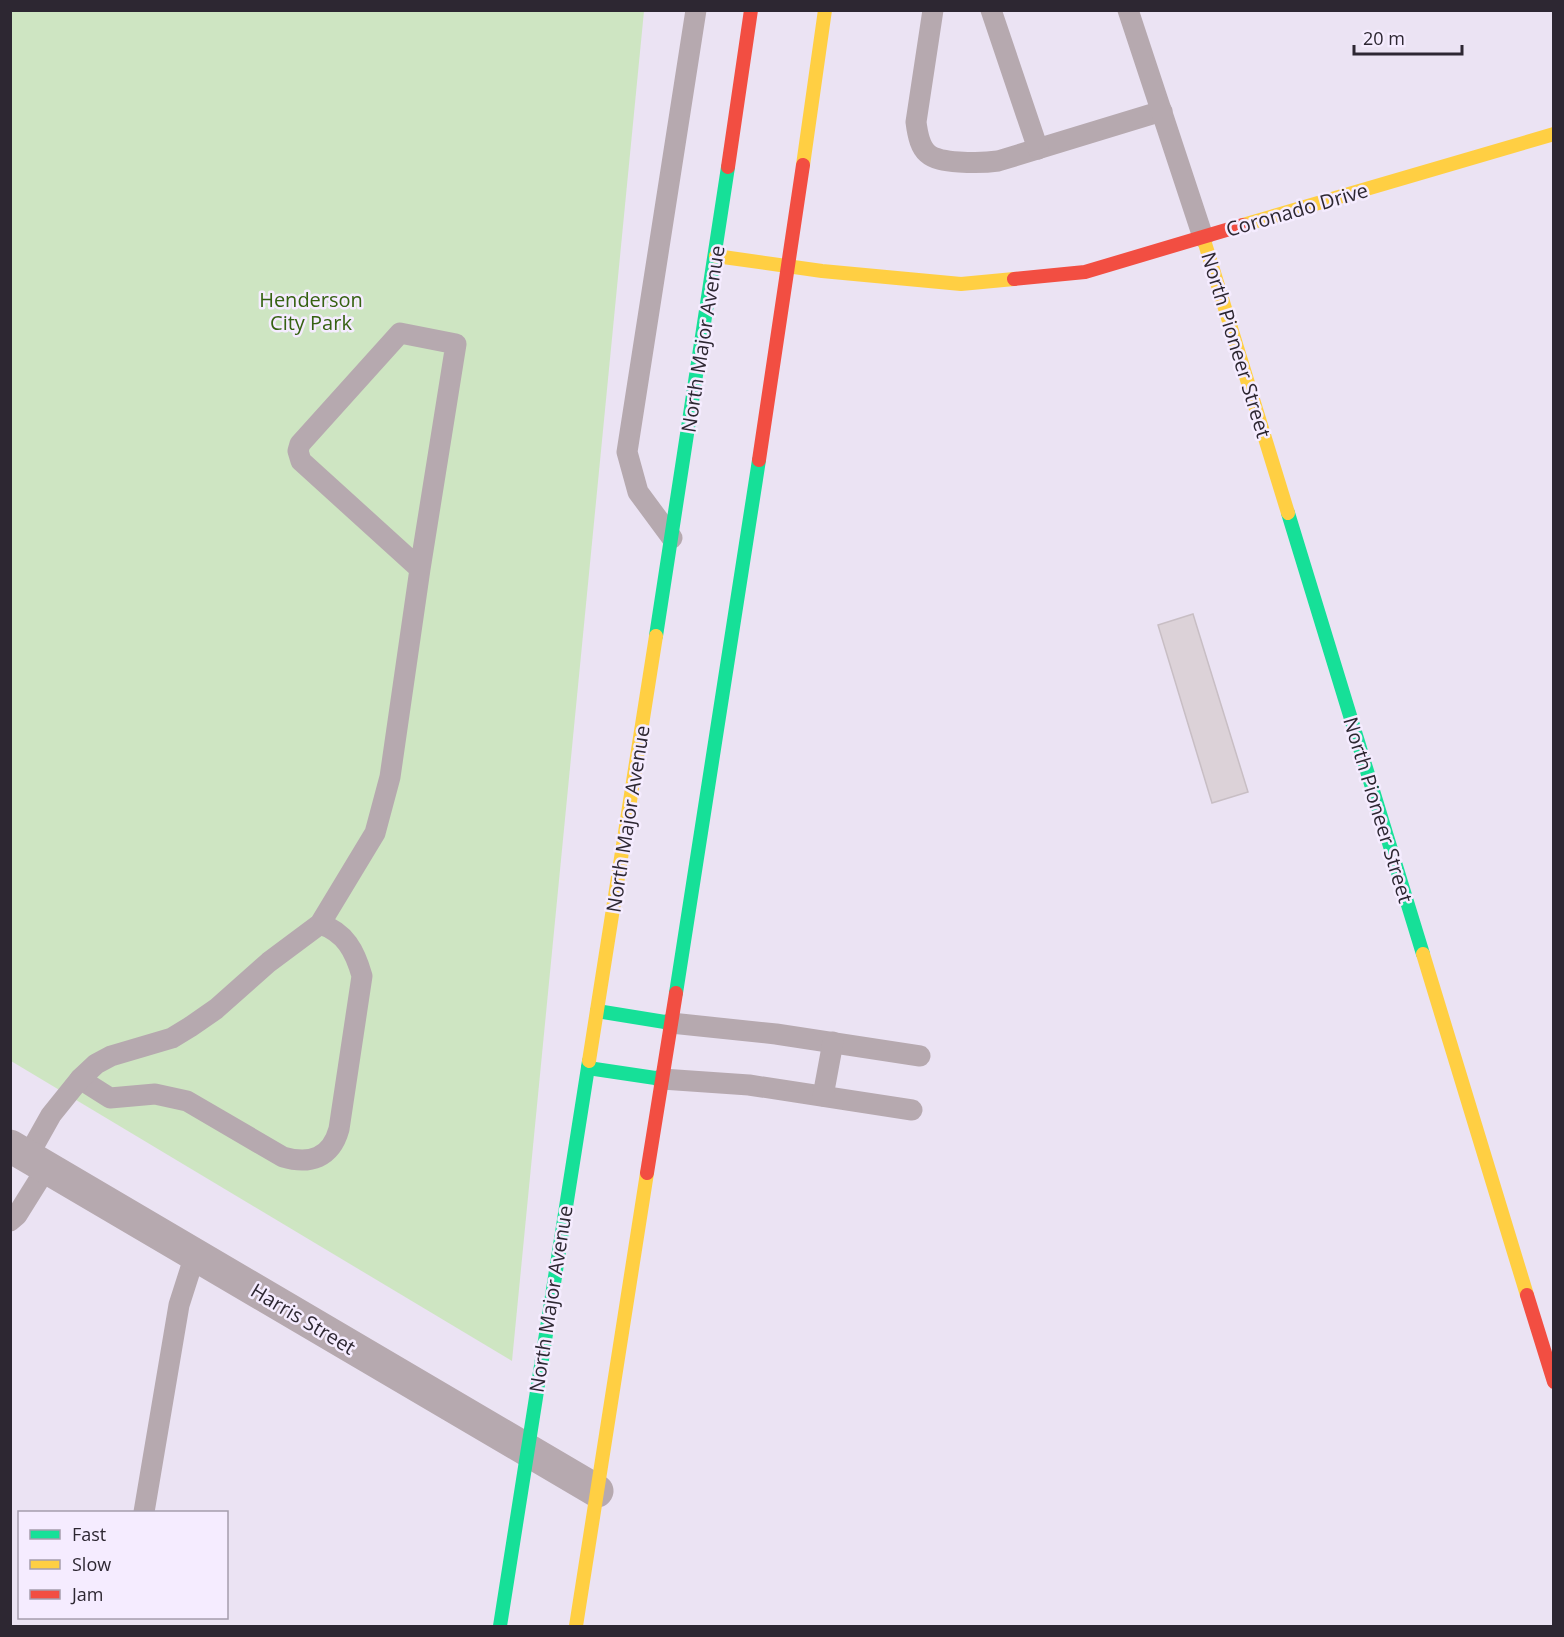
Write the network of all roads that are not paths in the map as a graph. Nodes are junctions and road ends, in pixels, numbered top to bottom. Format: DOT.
graph roads {
  1 [pos="696,10"];
  2 [pos="751,10"];
  3 [pos="825,10"];
  4 [pos="933,10"];
  5 [pos="991,10"];
  6 [pos="1128,10"];
  7 [pos="1162,111"];
  8 [pos="1554,135"];
  9 [pos="1038,149"];
  10 [pos="1203,237"];
  11 [pos="716,256"];
  12 [pos="790,265"];
  13 [pos="672,538"];
  14 [pos="420,569"];
  15 [pos="320,924"];
  16 [pos="597,1011"];
  17 [pos="671,1023"];
  18 [pos="833,1042"];
  19 [pos="920,1056"];
  20 [pos="588,1068"];
  21 [pos="80,1079"];
  22 [pos="662,1079"];
  23 [pos="823,1096"];
  24 [pos="912,1110"];
  25 [pos="28,1156"];
  26 [pos="10,1221"];
  27 [pos="195,1255"];
  28 [pos="1544,1319"];
  29 [pos="1554,1382"];
  30 [pos="528,1451"];
  31 [pos="597,1491"];
  32 [pos="144,1511"];
  33 [pos="500,1626"];
  34 [pos="576,1626"];
  1 -- 13 [label="lane"];
  2 -- 11 [label="street, North Major Avenue"];
  3 -- 12 [label="street"];
  4 -- 9 [label="lane"];
  5 -- 9 [label="lane"];
  6 -- 7 [label="lane"];
  7 -- 9 [label="lane"];
  7 -- 10 [label="lane"];
  8 -- 10 [label="street, Coronado Drive"];
  10 -- 12 [label="street, Coronado Drive"];
  10 -- 28 [label="street, North Pioneer Street"];
  11 -- 12 [label="street, Coronado Drive"];
  11 -- 13 [label="street, North Major Avenue"];
  12 -- 17 [label="street"];
  13 -- 16 [label="street, North Major Avenue"];
  14 -- 14 [label="lane"];
  14 -- 15 [label="lane"];
  15 -- 21 [label="lane"];
  15 -- 21 [label="lane"];
  16 -- 17 [label="street"];
  16 -- 20 [label="street, North Major Avenue"];
  17 -- 18 [label="lane"];
  17 -- 22 [label="street"];
  18 -- 19 [label="lane"];
  18 -- 23 [label="lane"];
  20 -- 22 [label="street"];
  20 -- 30 [label="street, North Major Avenue"];
  21 -- 25 [label="lane"];
  22 -- 23 [label="lane"];
  22 -- 31 [label="street"];
  23 -- 24 [label="lane"];
  25 -- 26 [label="lane"];
  25 -- 27 [label="street, Harris Street"];
  27 -- 30 [label="street, Harris Street"];
  27 -- 32 [label="lane"];
  28 -- 29 [label="street, North Pioneer Street"];
  30 -- 31 [label="street, Harris Street"];
  30 -- 33 [label="street, North Major Avenue"];
  31 -- 34 [label="street"];
}
